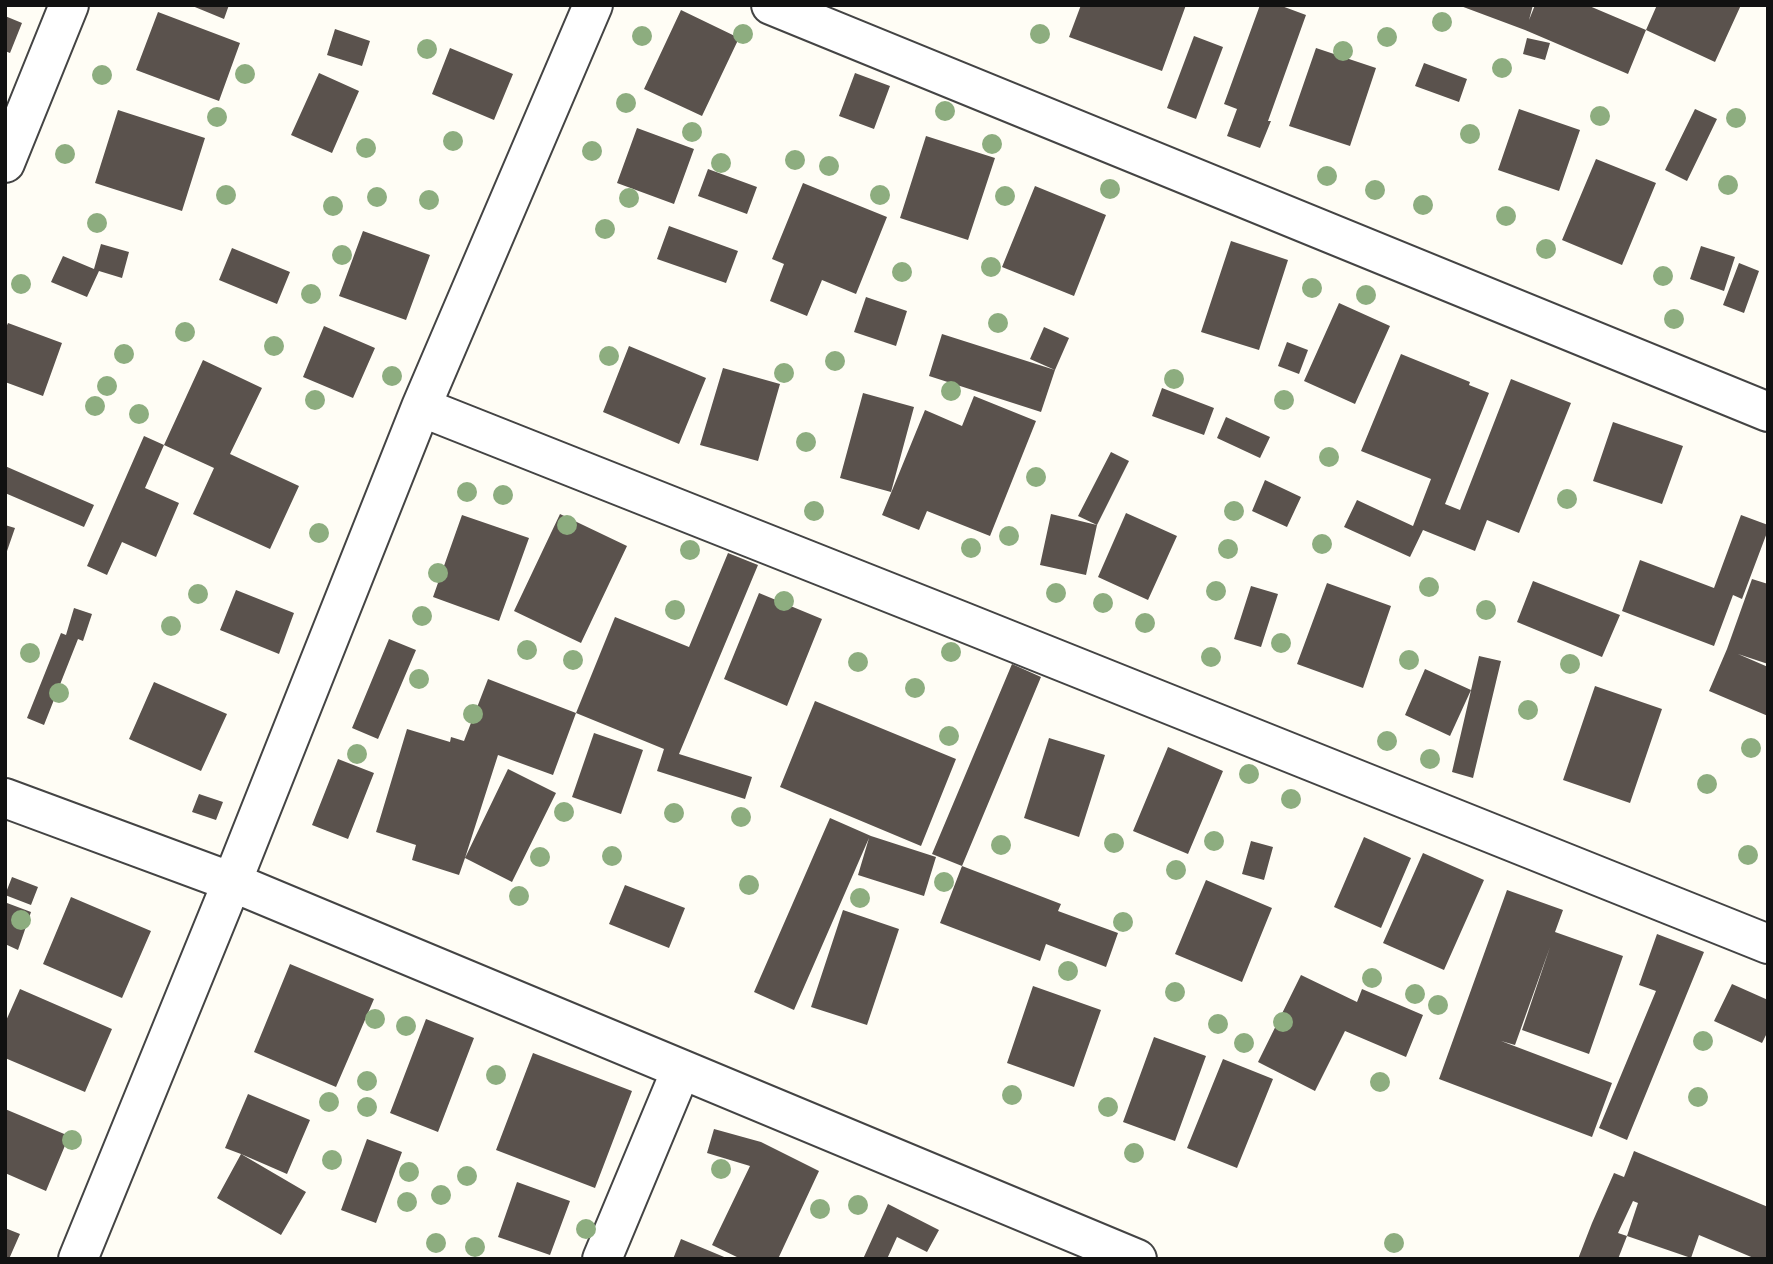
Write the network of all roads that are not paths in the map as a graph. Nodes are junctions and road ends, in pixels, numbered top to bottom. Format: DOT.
graph roads {
  1 [pos="69,5"];
  2 [pos="593,5"];
  3 [pos="771,5"];
  4 [pos="5,163"];
  5 [pos="421,407"];
  6 [pos="1768,412"];
  7 [pos="5,797"];
  8 [pos="232,882"];
  9 [pos="1768,944"];
  10 [pos="681,1070"];
  11 [pos="78,1259"];
  12 [pos="602,1259"];
  13 [pos="1137,1259"];
  1 -- 4 [label="street"];
  2 -- 5 [label="street"];
  3 -- 6 [label="street"];
  5 -- 8 [label="street"];
  5 -- 9 [label="street"];
  7 -- 8 [label="street"];
  8 -- 10 [label="street"];
  8 -- 11 [label="street"];
  10 -- 12 [label="street"];
  10 -- 13 [label="street"];
}
